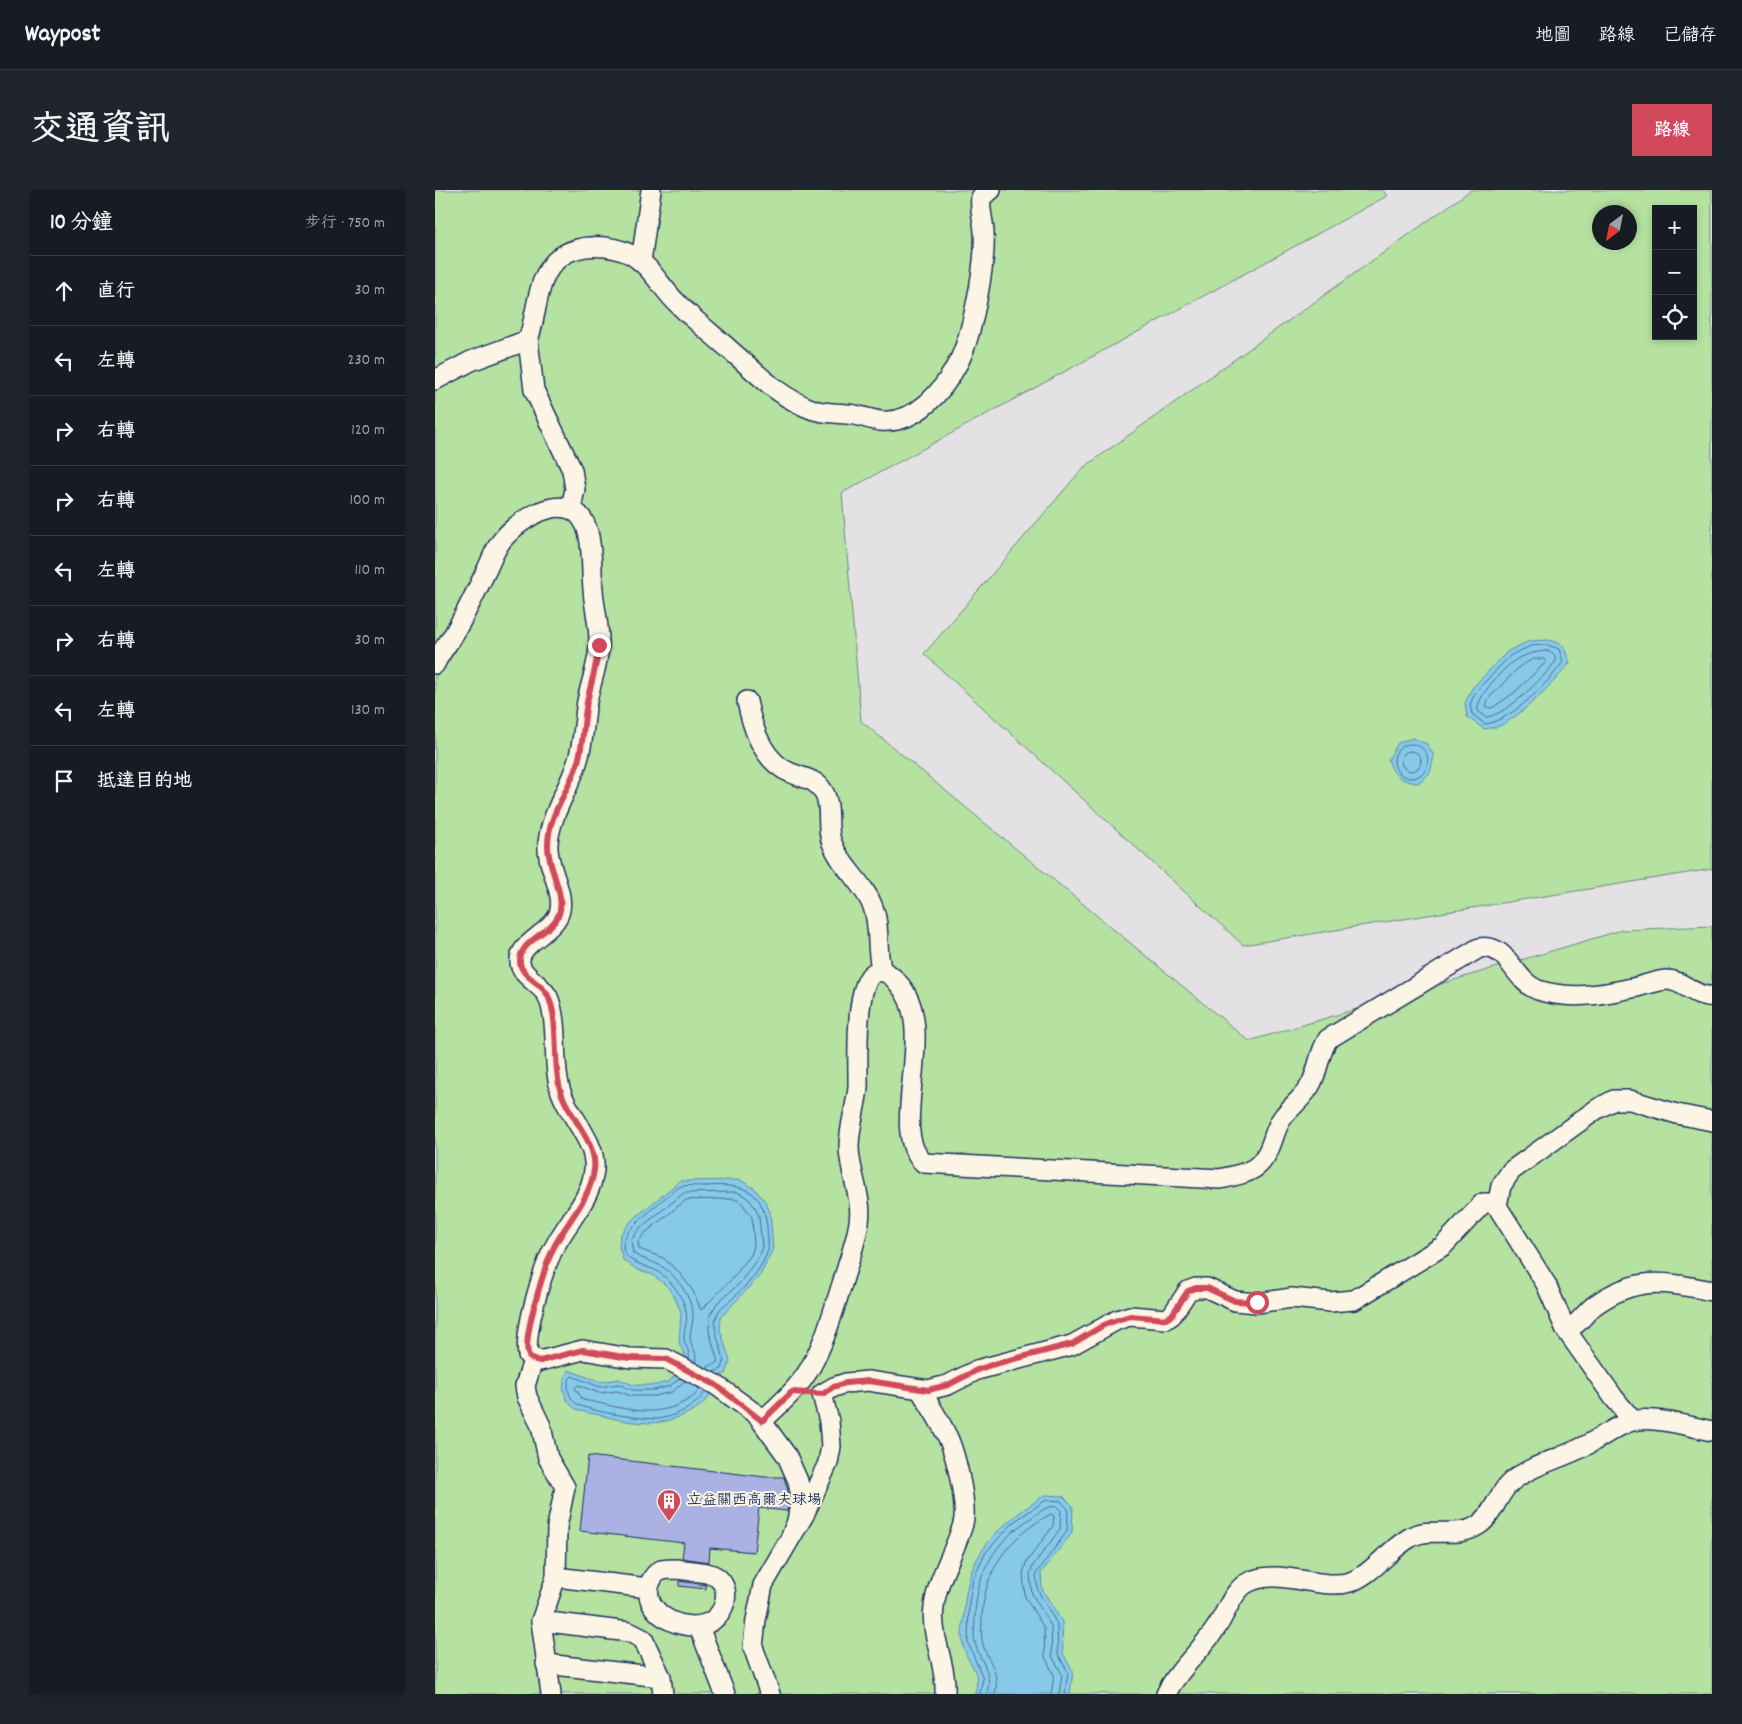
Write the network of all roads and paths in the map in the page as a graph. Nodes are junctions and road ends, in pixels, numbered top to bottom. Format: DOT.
graph roads {
  1 [pos="651,190"];
  2 [pos="991,190"];
  3 [pos="641,262"];
  4 [pos="528,340"];
  5 [pos="435,380"];
  6 [pos="571,508"];
  7 [pos="435,664"];
  8 [pos="747,701"];
  9 [pos="882,971"];
  10 [pos="1712,996"];
  11 [pos="1712,1121"];
  12 [pos="1497,1206"];
  13 [pos="1712,1292"];
  14 [pos="1566,1330"];
  15 [pos="533,1360"];
  16 [pos="920,1389"];
  17 [pos="792,1392"];
  18 [pos="823,1394"];
  19 [pos="762,1421"];
  20 [pos="1633,1422"];
  21 [pos="1712,1431"];
  22 [pos="792,1534"];
  23 [pos="556,1577"];
  24 [pos="648,1588"];
  25 [pos="541,1620"];
  26 [pos="699,1627"];
  27 [pos="546,1664"];
  28 [pos="662,1686"];
  29 [pos="551,1694"];
  30 [pos="725,1694"];
  31 [pos="770,1694"];
  32 [pos="945,1694"];
  33 [pos="1166,1694"];
  1 -- 3 [label="lane"];
  2 -- 3 [label="lane"];
  3 -- 4 [label="lane"];
  4 -- 5 [label="lane"];
  4 -- 6 [label="lane"];
  6 -- 7 [label="lane"];
  6 -- 15 [label="lane"];
  8 -- 9 [label="lane"];
  9 -- 10 [label="lane"];
  9 -- 17 [label="lane"];
  11 -- 12 [label="lane"];
  12 -- 14 [label="lane"];
  12 -- 16 [label="lane"];
  13 -- 14 [label="lane"];
  14 -- 20 [label="lane"];
  15 -- 19 [label="lane"];
  15 -- 23 [label="lane"];
  16 -- 18 [label="lane"];
  16 -- 32 [label="lane"];
  17 -- 18 [label="lane"];
  17 -- 19 [label="lane"];
  18 -- 22 [label="lane"];
  19 -- 22 [label="lane"];
  20 -- 21 [label="lane"];
  20 -- 33 [label="lane"];
  22 -- 31 [label="lane"];
  23 -- 24 [label="lane"];
  23 -- 25 [label="lane"];
  24 -- 26 [label="lane"];
  24 -- 26 [label="lane"];
  25 -- 27 [label="lane"];
  25 -- 28 [label="lane"];
  26 -- 30 [label="lane"];
  27 -- 28 [label="lane"];
  27 -- 29 [label="lane"];
}
